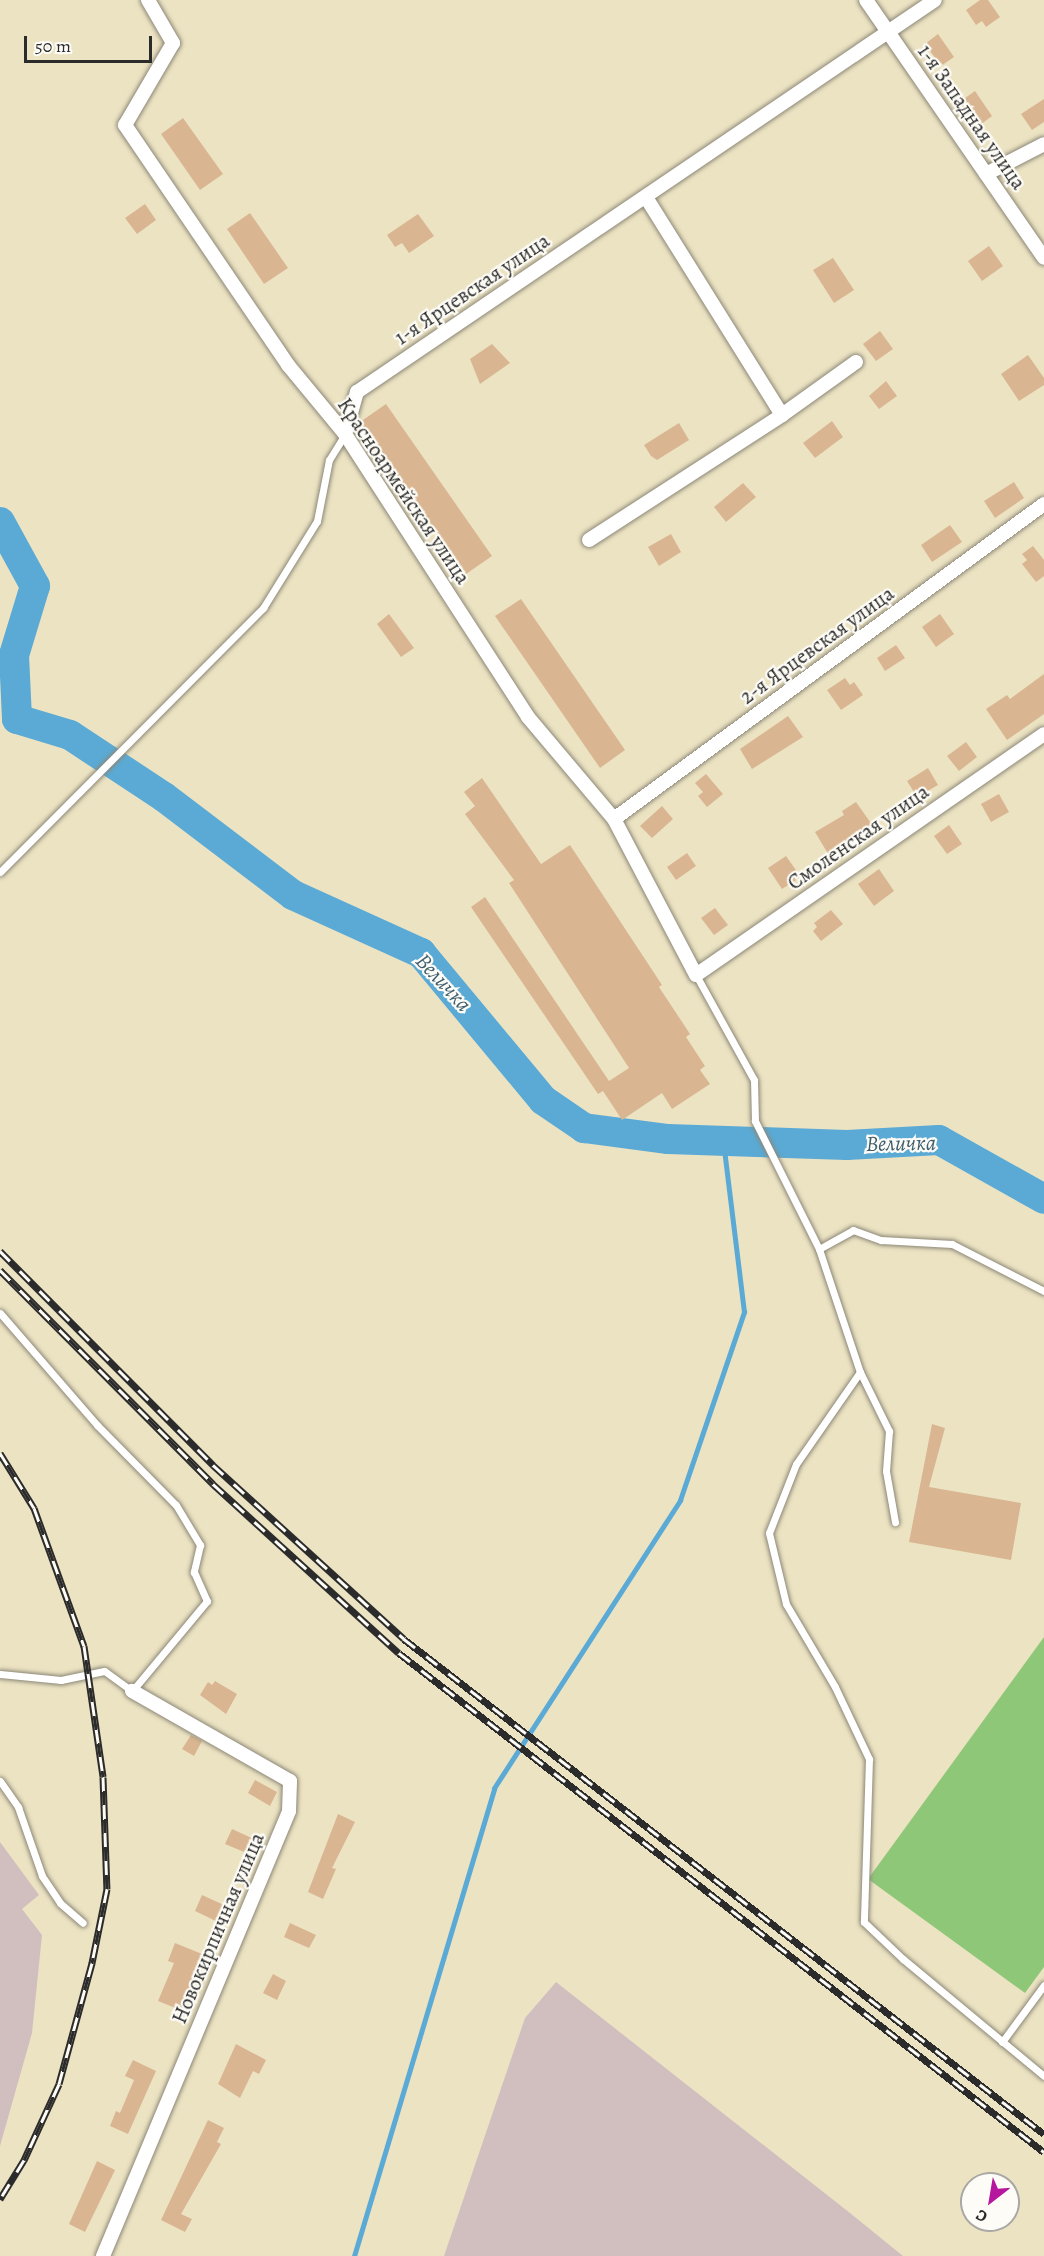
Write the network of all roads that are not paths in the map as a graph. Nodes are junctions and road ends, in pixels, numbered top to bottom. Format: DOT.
graph roads {
  1 [pos="148,0"];
  2 [pos="866,0"];
  3 [pos="935,0"];
  4 [pos="889,33"];
  5 [pos="1044,144"];
  6 [pos="986,174"];
  7 [pos="646,197"];
  8 [pos="1044,258"];
  9 [pos="856,362"];
  10 [pos="783,416"];
  11 [pos="345,434"];
  12 [pos="1044,504"];
  13 [pos="590,540"];
  14 [pos="1044,734"];
  15 [pos="614,819"];
  16 [pos="0,872"];
  17 [pos="696,975"];
  18 [pos="819,1249"];
  19 [pos="1044,1291"];
  20 [pos="0,1313"];
  21 [pos="860,1371"];
  22 [pos="895,1522"];
  23 [pos="0,1674"];
  24 [pos="132,1691"];
  25 [pos="0,1781"];
  26 [pos="83,1923"];
  27 [pos="1044,1985"];
  28 [pos="1002,2042"];
  29 [pos="1044,2076"];
  30 [pos="103,2256"];
  1 -- 11 [label="street, Красноармейская улица"];
  2 -- 4 [label="street, 1-я Западная улица"];
  3 -- 4 [label="street, 1-я Ярцевская улица"];
  4 -- 6 [label="street, 1-я Западная улица"];
  4 -- 7 [label="street, 1-я Ярцевская улица"];
  5 -- 6 [label="street"];
  6 -- 8 [label="street, 1-я Западная улица"];
  7 -- 10 [label="street"];
  7 -- 11 [label="street, 1-я Ярцевская улица"];
  9 -- 10 [label="street"];
  10 -- 13 [label="street"];
  11 -- 15 [label="street, Красноармейская улица"];
  11 -- 16 [label="lane"];
  12 -- 15 [label="street, 2-я Ярцевская улица"];
  14 -- 17 [label="street, Смоленская улица"];
  15 -- 17 [label="street, Красноармейская улица"];
  17 -- 18 [label="lane"];
  18 -- 19 [label="lane"];
  18 -- 21 [label="lane"];
  20 -- 24 [label="lane"];
  21 -- 22 [label="lane"];
  21 -- 28 [label="lane"];
  23 -- 24 [label="lane"];
  24 -- 30 [label="street, Новокирпичная улица"];
  25 -- 26 [label="lane"];
  27 -- 28 [label="lane"];
  28 -- 29 [label="lane"];
}
